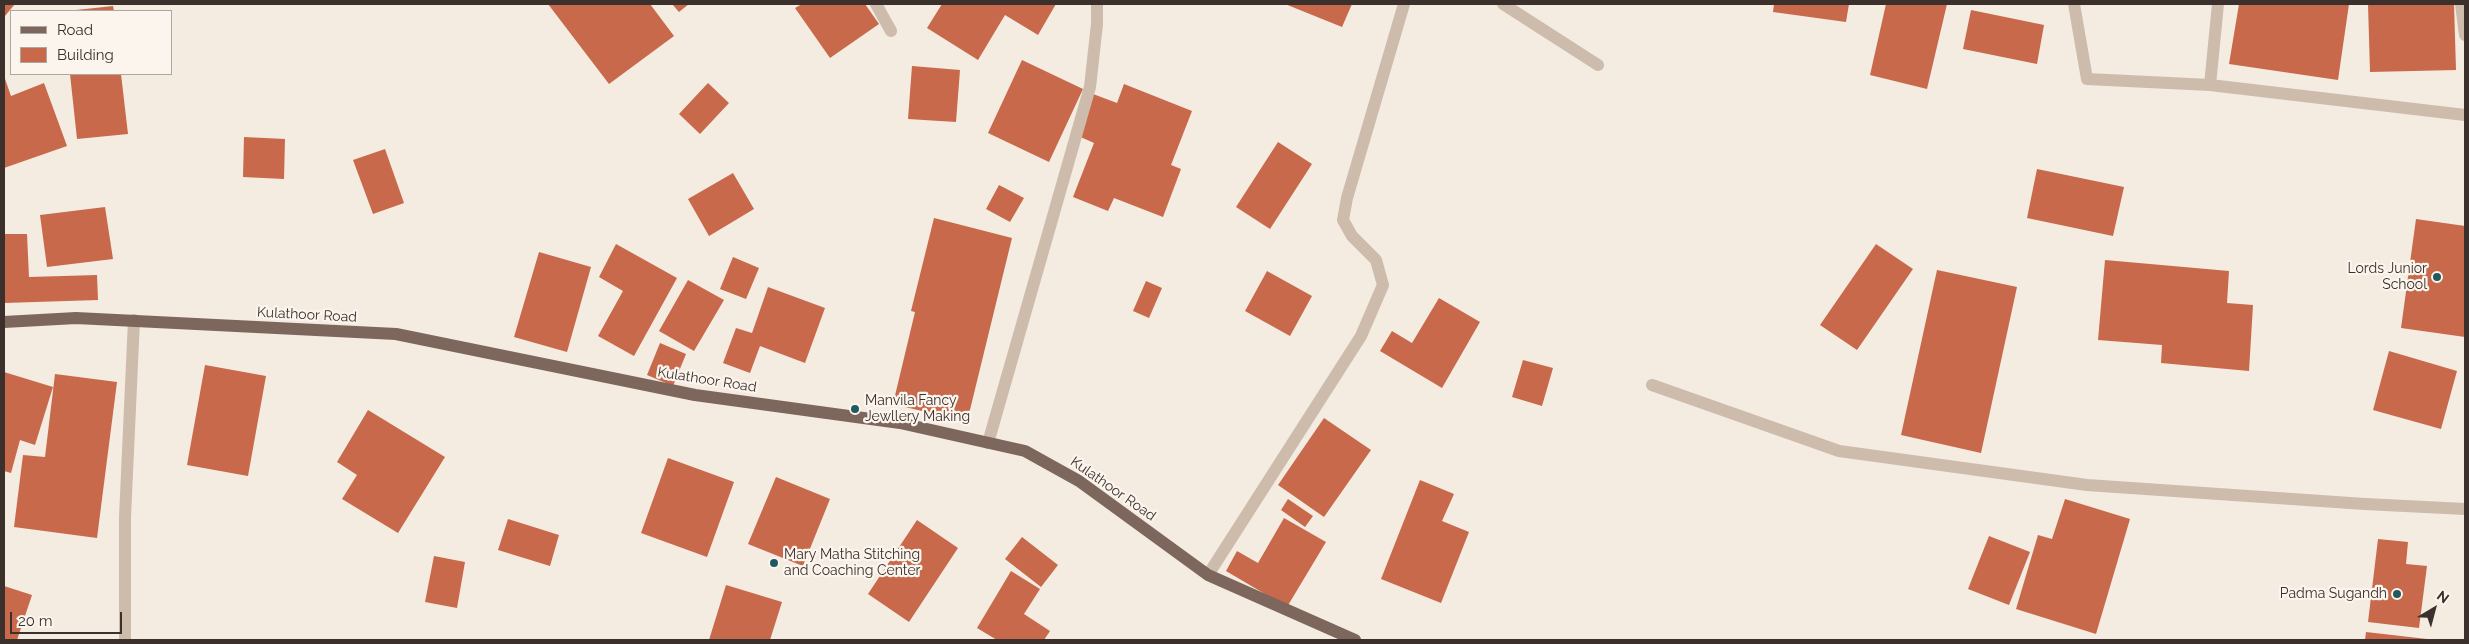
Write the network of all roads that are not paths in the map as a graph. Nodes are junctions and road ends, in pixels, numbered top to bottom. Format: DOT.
graph roads {
  1 [pos="876,4"];
  2 [pos="1097,4"];
  3 [pos="1404,4"];
  4 [pos="1503,4"];
  5 [pos="2074,4"];
  6 [pos="2218,4"];
  7 [pos="2461,4"];
  8 [pos="892,31"];
  9 [pos="2465,35"];
  10 [pos="1598,65"];
  11 [pos="2210,85"];
  12 [pos="2465,115"];
  13 [pos="134,320"];
  14 [pos="4,322"];
  15 [pos="1652,385"];
  16 [pos="988,443"];
  17 [pos="2465,509"];
  18 [pos="1208,575"];
  19 [pos="125,640"];
  20 [pos="1355,640"];
  1 -- 8 [label="street"];
  2 -- 16 [label="street"];
  3 -- 18 [label="street"];
  4 -- 10 [label="street"];
  5 -- 11 [label="street"];
  6 -- 11 [label="street"];
  7 -- 9 [label="street"];
  11 -- 12 [label="street"];
  13 -- 14 [label="main road, Kulathoor Road"];
  13 -- 16 [label="main road, Kulathoor Road"];
  13 -- 19 [label="street"];
  15 -- 17 [label="street"];
  16 -- 18 [label="main road, Kulathoor Road"];
  18 -- 20 [label="main road, Kulathoor Road"];
}
